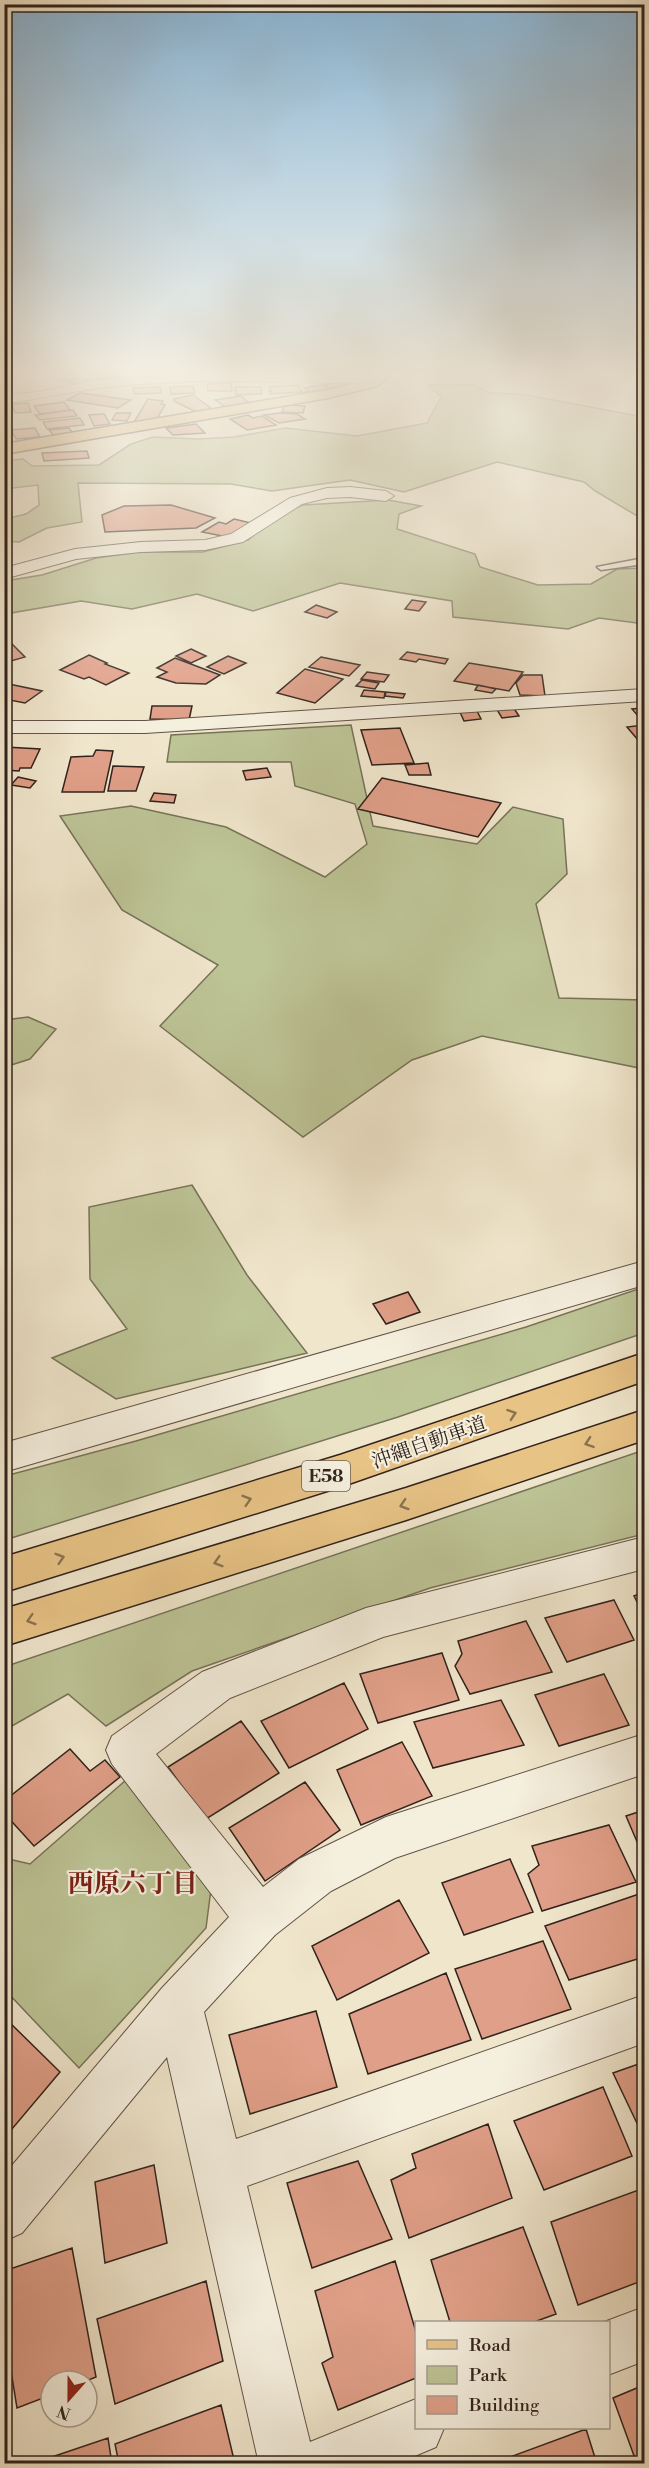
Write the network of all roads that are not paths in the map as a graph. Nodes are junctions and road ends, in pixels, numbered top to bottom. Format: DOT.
graph roads {
  1 [pos="386,496"];
  2 [pos="645,561"];
  3 [pos="601,567"];
  4 [pos="4,574"];
  5 [pos="645,695"];
  6 [pos="4,727"];
  7 [pos="645,1273"];
  8 [pos="645,1367"];
  9 [pos="645,1425"];
  10 [pos="4,1458"];
  11 [pos="645,1553"];
  12 [pos="4,1575"];
  13 [pos="4,1628"];
  14 [pos="645,1754"];
  15 [pos="260,1919"];
  16 [pos="179,2005"];
  17 [pos="645,2019"];
  18 [pos="218,2171"];
  19 [pos="4,2215"];
  20 [pos="645,2334"];
  21 [pos="610,2348"];
  22 [pos="415,2428"];
  23 [pos="287,2463"];
  24 [pos="326,2463"];
  1 -- 4 [label="street"];
  2 -- 3 [label="lane"];
  5 -- 6 [label="street"];
  7 -- 10 [label="street"];
  12 -- 8 [label="main road, 沖縄自動車道 / E58, one-way"];
  9 -- 13 [label="main road, one-way"];
  11 -- 15 [label="street"];
  14 -- 15 [label="street"];
  15 -- 16 [label="street"];
  16 -- 18 [label="street"];
  16 -- 19 [label="street"];
  17 -- 18 [label="street"];
  18 -- 23 [label="street"];
  20 -- 21 [label="street"];
  22 -- 24 [label="street"];
}
